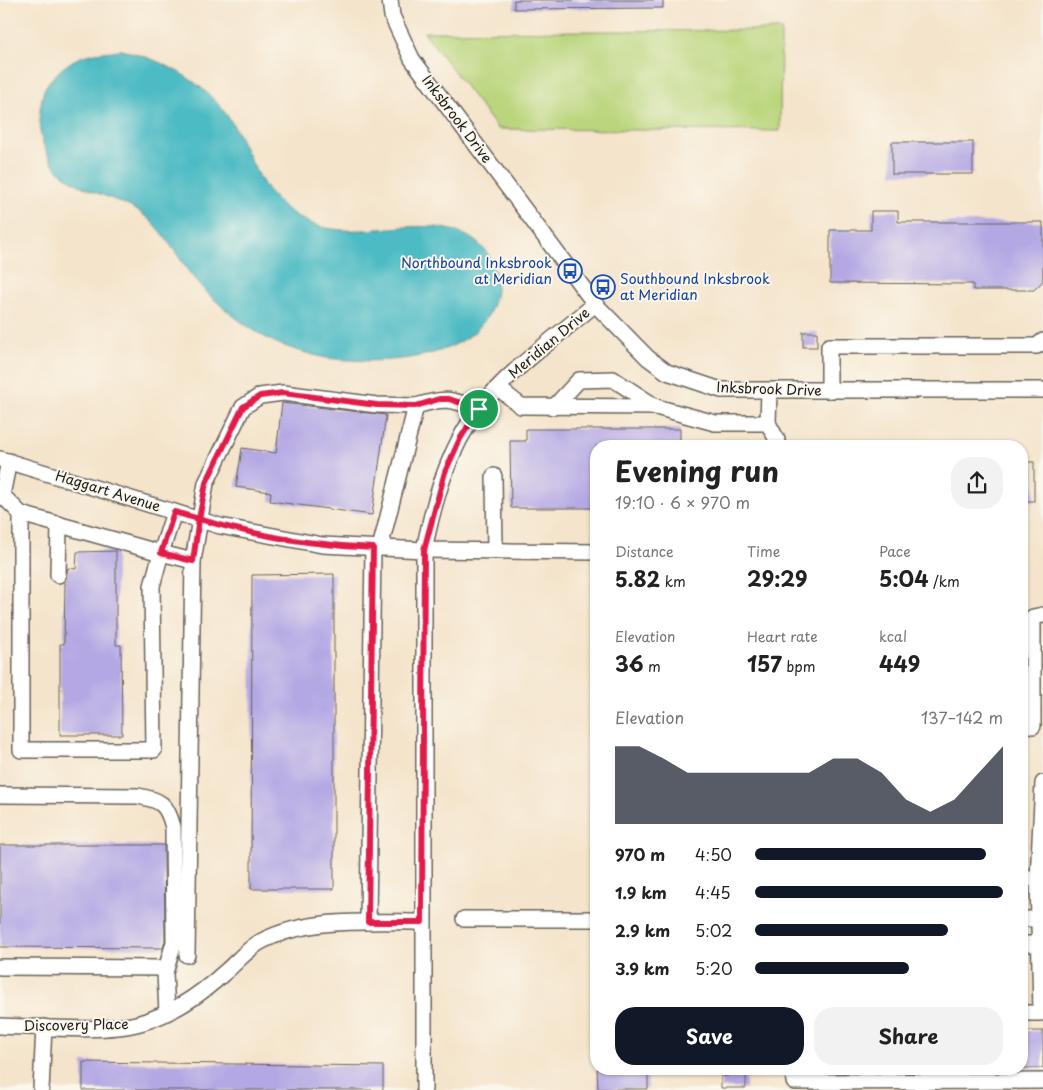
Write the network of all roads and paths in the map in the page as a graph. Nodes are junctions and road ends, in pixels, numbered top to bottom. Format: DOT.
graph roads {
  1 [pos="390,0"];
  2 [pos="595,304"];
  3 [pos="1043,341"];
  4 [pos="498,388"];
  5 [pos="768,390"];
  6 [pos="829,390"];
  7 [pos="1043,390"];
  8 [pos="416,406"];
  9 [pos="554,407"];
  10 [pos="656,407"];
  11 [pos="479,409"];
  12 [pos="768,423"];
  13 [pos="777,440"];
  14 [pos="4,460"];
  15 [pos="494,476"];
  16 [pos="174,512"];
  17 [pos="21,514"];
  18 [pos="199,519"];
  19 [pos="59,524"];
  20 [pos="376,548"];
  21 [pos="424,550"];
  22 [pos="495,551"];
  23 [pos="590,552"];
  24 [pos="161,553"];
  25 [pos="193,561"];
  26 [pos="58,575"];
  27 [pos="1032,617"];
  28 [pos="1033,726"];
  29 [pos="1043,783"];
  30 [pos="0,795"];
  31 [pos="1038,878"];
  32 [pos="1028,879"];
  33 [pos="464,919"];
  34 [pos="590,919"];
  35 [pos="1028,919"];
  36 [pos="1041,919"];
  37 [pos="368,922"];
  38 [pos="422,922"];
  39 [pos="1028,944"];
  40 [pos="1039,944"];
  41 [pos="187,955"];
  42 [pos="0,967"];
  43 [pos="166,968"];
  44 [pos="168,1012"];
  45 [pos="1028,1013"];
  46 [pos="1042,1014"];
  47 [pos="0,1026"];
  48 [pos="44,1027"];
  49 [pos="793,1075"];
  50 [pos="1043,1081"];
  51 [pos="41,1090"];
  52 [pos="424,1090"];
  1 -- 2 [label="street, Inksbrook Drive"];
  2 -- 4 [label="street, Meridian Drive"];
  2 -- 5 [label="street, Inksbrook Drive"];
  3 -- 6 [label="street"];
  4 -- 9 [label="street"];
  4 -- 11 [label="street, Meridian Drive"];
  5 -- 6 [label="street, Inksbrook Drive"];
  5 -- 12 [label="street"];
  6 -- 7 [label="street, Inksbrook Drive"];
  8 -- 11 [label="street"];
  8 -- 18 [label="street"];
  8 -- 20 [label="street"];
  9 -- 10 [label="street"];
  9 -- 10 [label="street"];
  10 -- 12 [label="street"];
  11 -- 21 [label="street, Meridian Drive"];
  12 -- 13 [label="street"];
  14 -- 16 [label="street, Haggart Avenue"];
  14 -- 17 [label="street"];
  15 -- 22 [label="street"];
  16 -- 18 [label="street, Haggart Avenue"];
  16 -- 24 [label="street"];
  17 -- 19 [label="street"];
  17 -- 24 [label="street"];
  18 -- 20 [label="street, Haggart Avenue"];
  18 -- 25 [label="street"];
  19 -- 24 [label="street"];
  19 -- 26 [label="street"];
  20 -- 21 [label="street, Haggart Avenue"];
  20 -- 37 [label="street"];
  21 -- 22 [label="street, Haggart Avenue"];
  21 -- 38 [label="street, Meridian Drive"];
  22 -- 23 [label="street, Haggart Avenue"];
  24 -- 25 [label="street"];
  25 -- 41 [label="street"];
  27 -- 28 [label="street"];
  29 -- 31 [label="street"];
  30 -- 43 [label="street"];
  31 -- 32 [label="street"];
  31 -- 36 [label="street"];
  33 -- 34 [label="street"];
  35 -- 36 [label="street"];
  36 -- 40 [label="street"];
  37 -- 38 [label="street, Discovery Place"];
  37 -- 44 [label="street, Discovery Place"];
  38 -- 52 [label="street, Meridian Drive"];
  39 -- 40 [label="street"];
  40 -- 46 [label="street"];
  42 -- 43 [label="street"];
  43 -- 44 [label="street"];
  44 -- 48 [label="street, Discovery Place"];
  45 -- 46 [label="street"];
  47 -- 48 [label="street, Discovery Place"];
  48 -- 51 [label="street"];
  49 -- 50 [label="street"];
}
